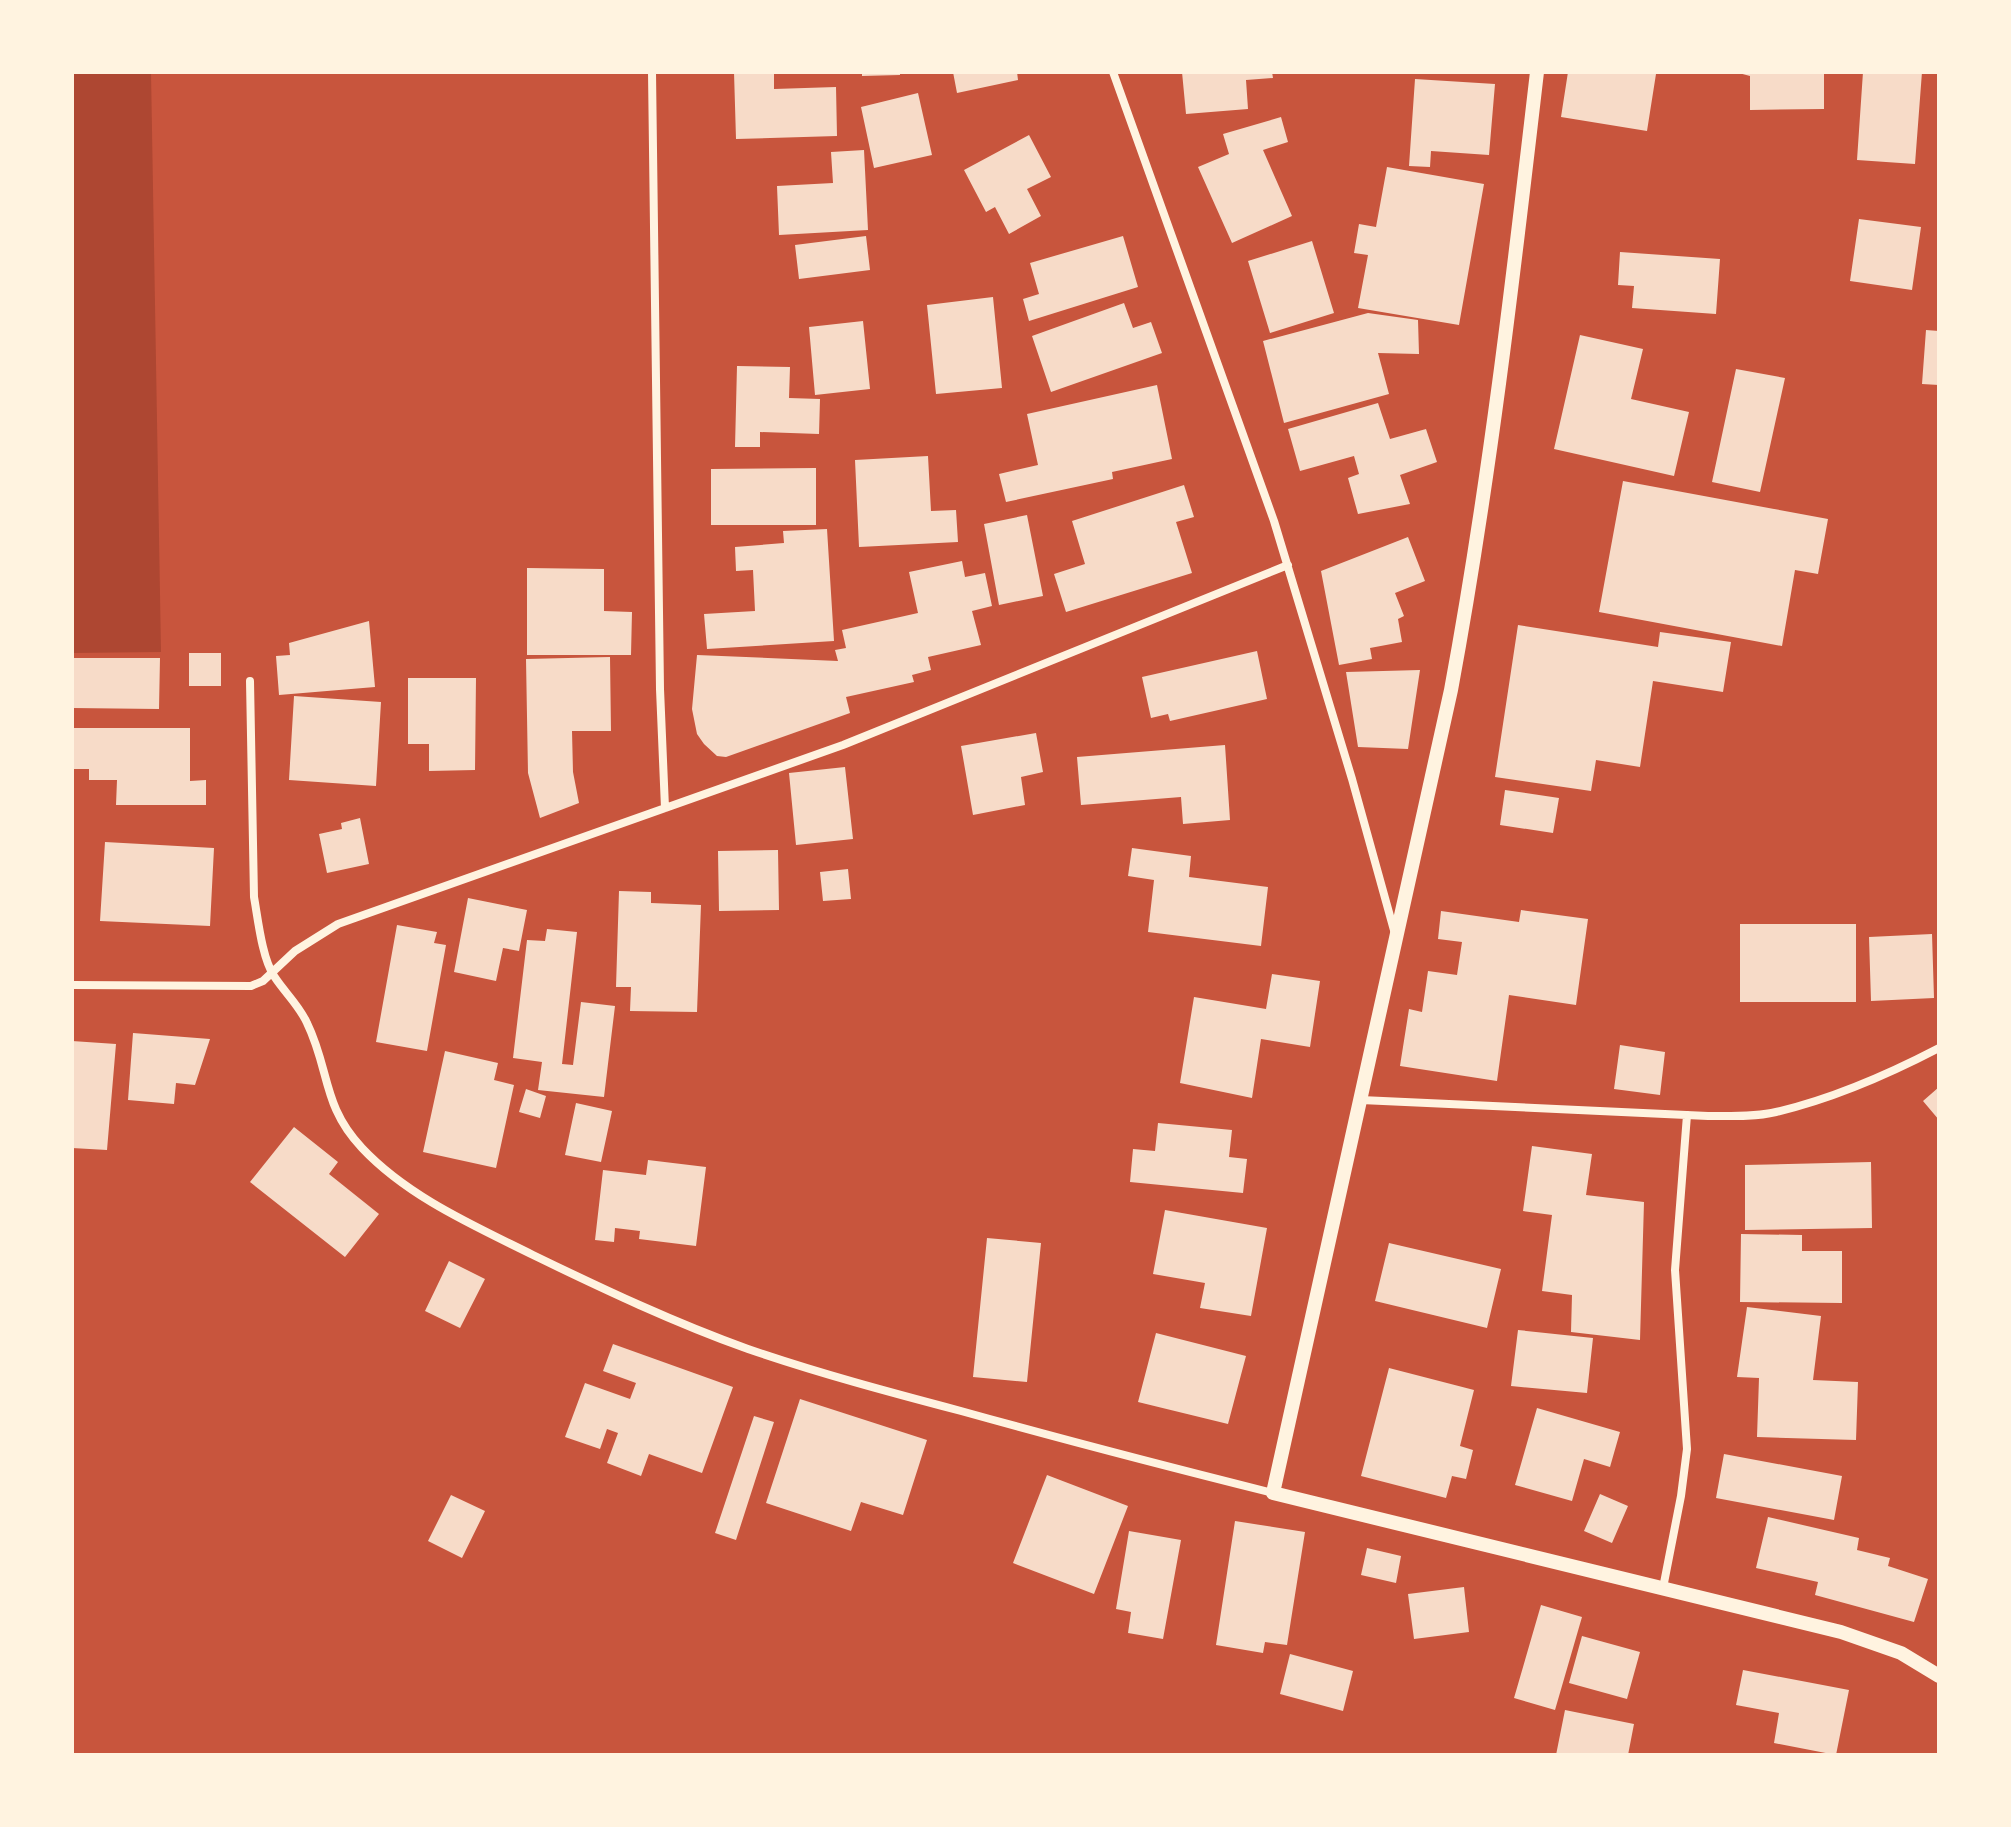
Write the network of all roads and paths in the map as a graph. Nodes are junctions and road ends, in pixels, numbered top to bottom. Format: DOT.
graph roads {
  1 [pos="652,72"];
  2 [pos="1113,72"];
  3 [pos="1537,72"];
  4 [pos="1288,565"];
  5 [pos="250,681"];
  6 [pos="665,808"];
  7 [pos="1396,938"];
  8 [pos="272,974"];
  9 [pos="72,985"];
  10 [pos="1939,1048"];
  11 [pos="1361,1100"];
  12 [pos="1687,1115"];
  13 [pos="1273,1493"];
  14 [pos="1663,1588"];
  15 [pos="1939,1676"];
  1 -- 6 [label="street"];
  2 -- 4 [label="street"];
  3 -- 7 [label="street"];
  4 -- 6 [label="street"];
  4 -- 7 [label="street"];
  5 -- 8 [label="street"];
  6 -- 8 [label="street"];
  7 -- 11 [label="street"];
  8 -- 9 [label="street"];
  8 -- 13 [label="street"];
  10 -- 12 [label="street"];
  11 -- 12 [label="street"];
  11 -- 13 [label="street"];
  12 -- 14 [label="street"];
  13 -- 14 [label="street"];
  14 -- 15 [label="street"];
}
